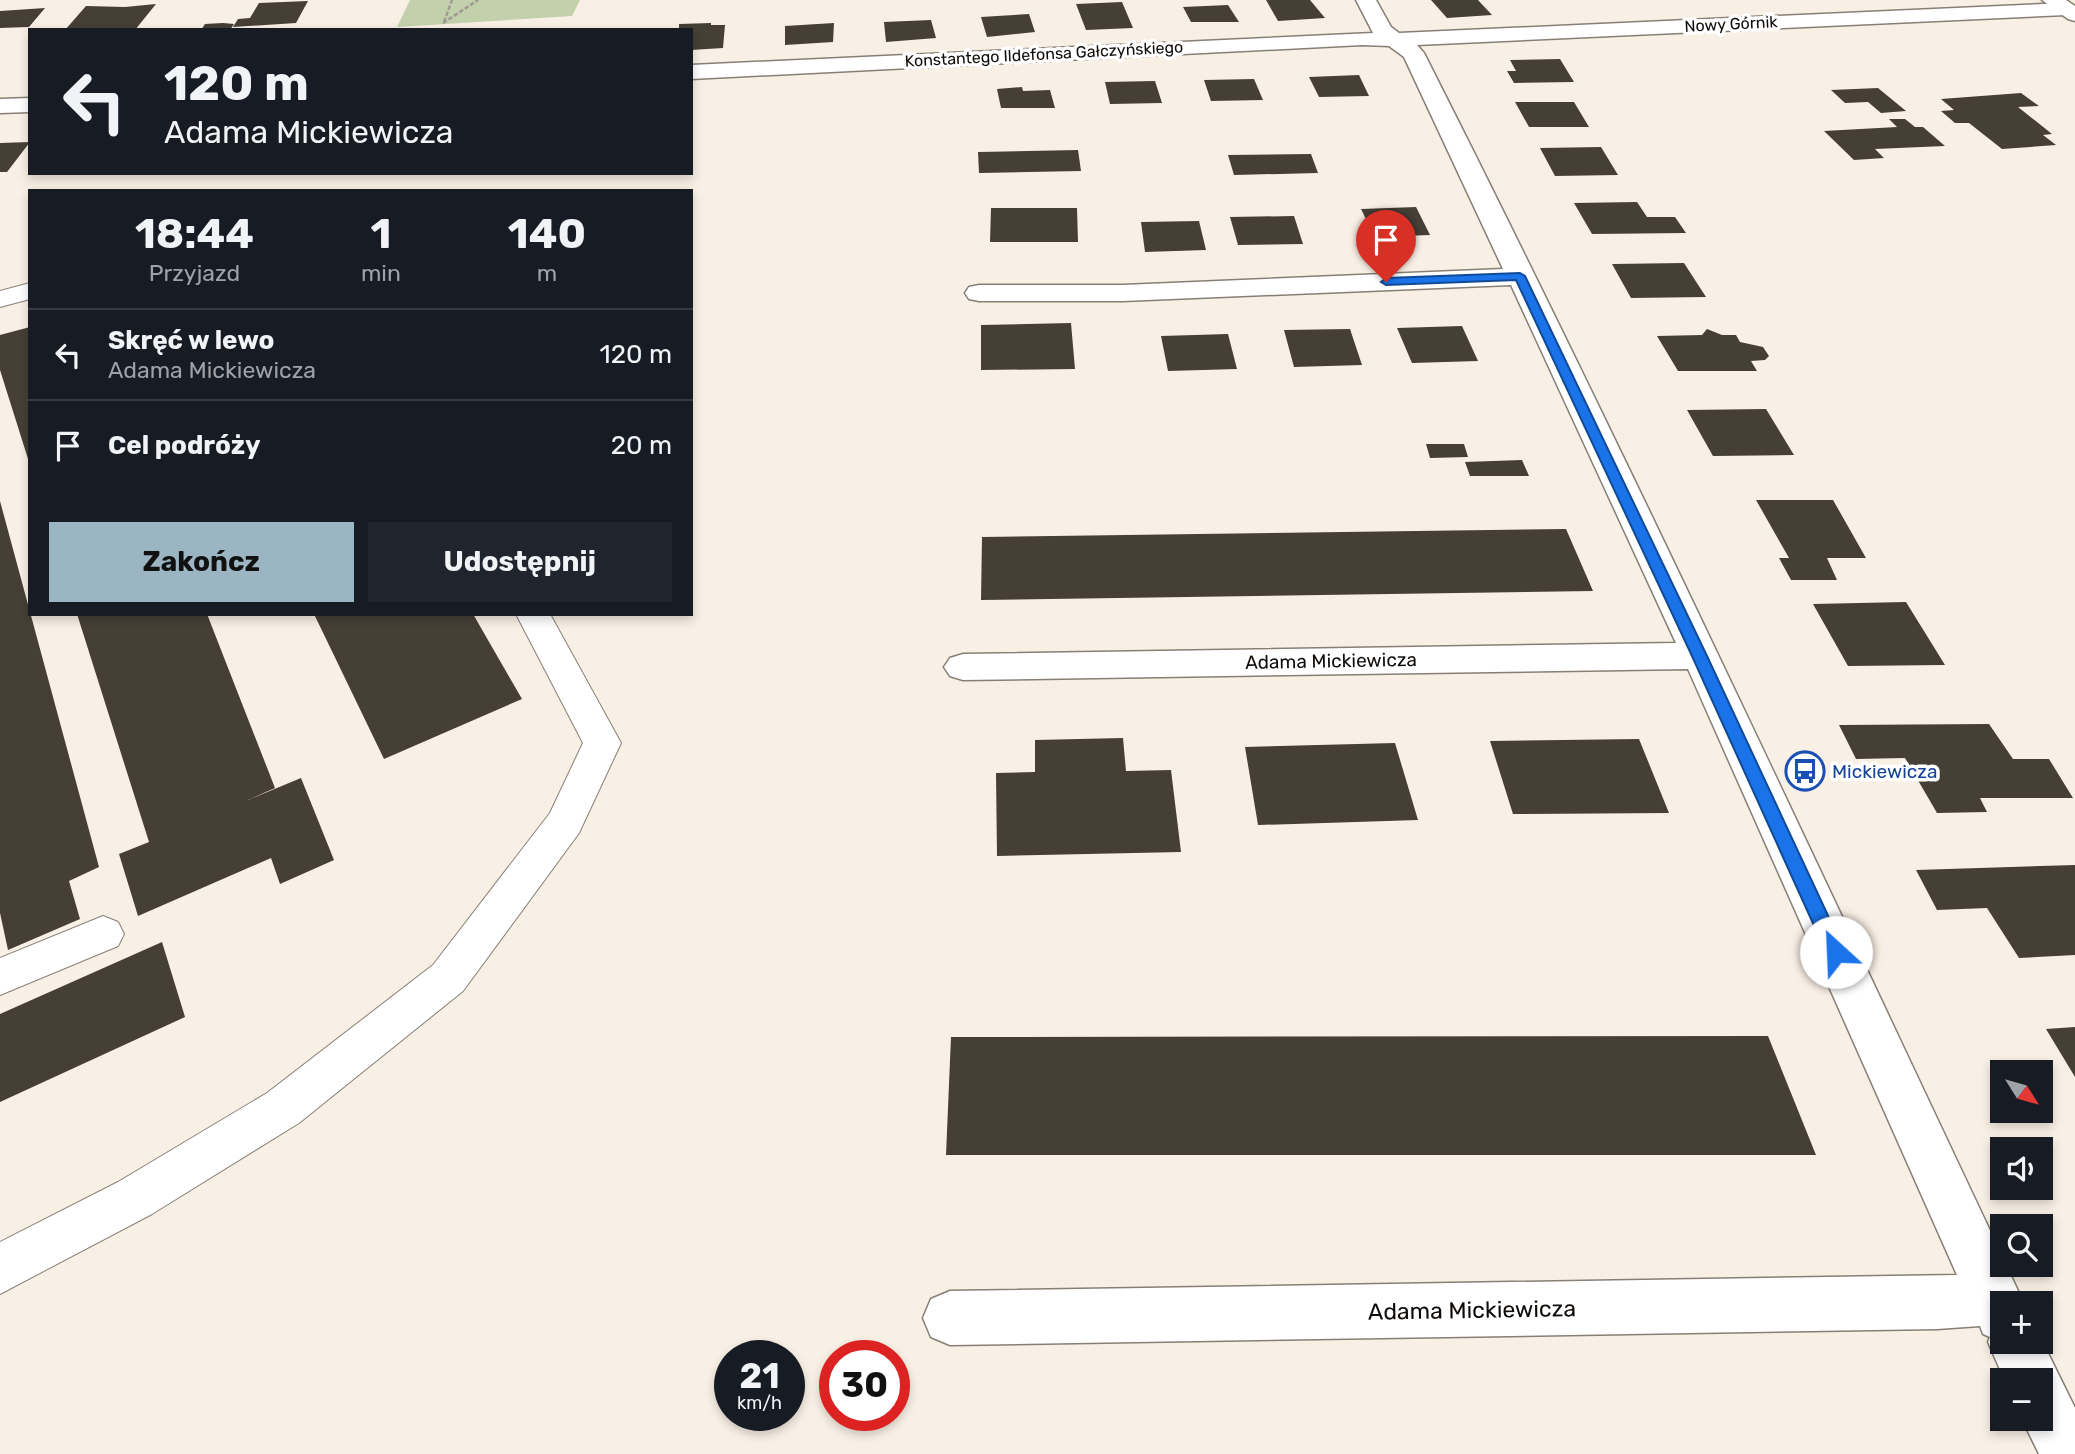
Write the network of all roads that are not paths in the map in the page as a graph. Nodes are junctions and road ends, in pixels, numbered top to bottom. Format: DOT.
graph roads {
  1 [pos="1366,0"];
  2 [pos="2064,8"];
  3 [pos="1397,40"];
  4 [pos="693,72"];
  5 [pos="28,105"];
  6 [pos="0,106"];
  7 [pos="1520,276"];
  8 [pos="28,292"];
  9 [pos="979,293"];
  10 [pos="0,299"];
  11 [pos="534,616"];
  12 [pos="1700,656"];
  13 [pos="963,667"];
  14 [pos="103,934"];
  15 [pos="0,977"];
  16 [pos="0,1269"];
  17 [pos="1991,1291"];
  18 [pos="1990,1316"];
  19 [pos="950,1318"];
  20 [pos="2053,1423"];
  21 [pos="2068,1454"];
  1 -- 3 [label="street"];
  2 -- 3 [label="street, Nowy Górnik"];
  3 -- 4 [label="street, Konstantego Ildefonsa Gałczyńskiego"];
  3 -- 7 [label="street"];
  5 -- 6 [label="street"];
  7 -- 9 [label="street"];
  7 -- 12 [label="street"];
  8 -- 10 [label="lane"];
  11 -- 16 [label="lane"];
  12 -- 13 [label="street, Adama Mickiewicza"];
  12 -- 17 [label="street"];
  14 -- 15 [label="lane"];
  18 -- 19 [label="street, Adama Mickiewicza"];
  20 -- 21 [label="street"];
}
